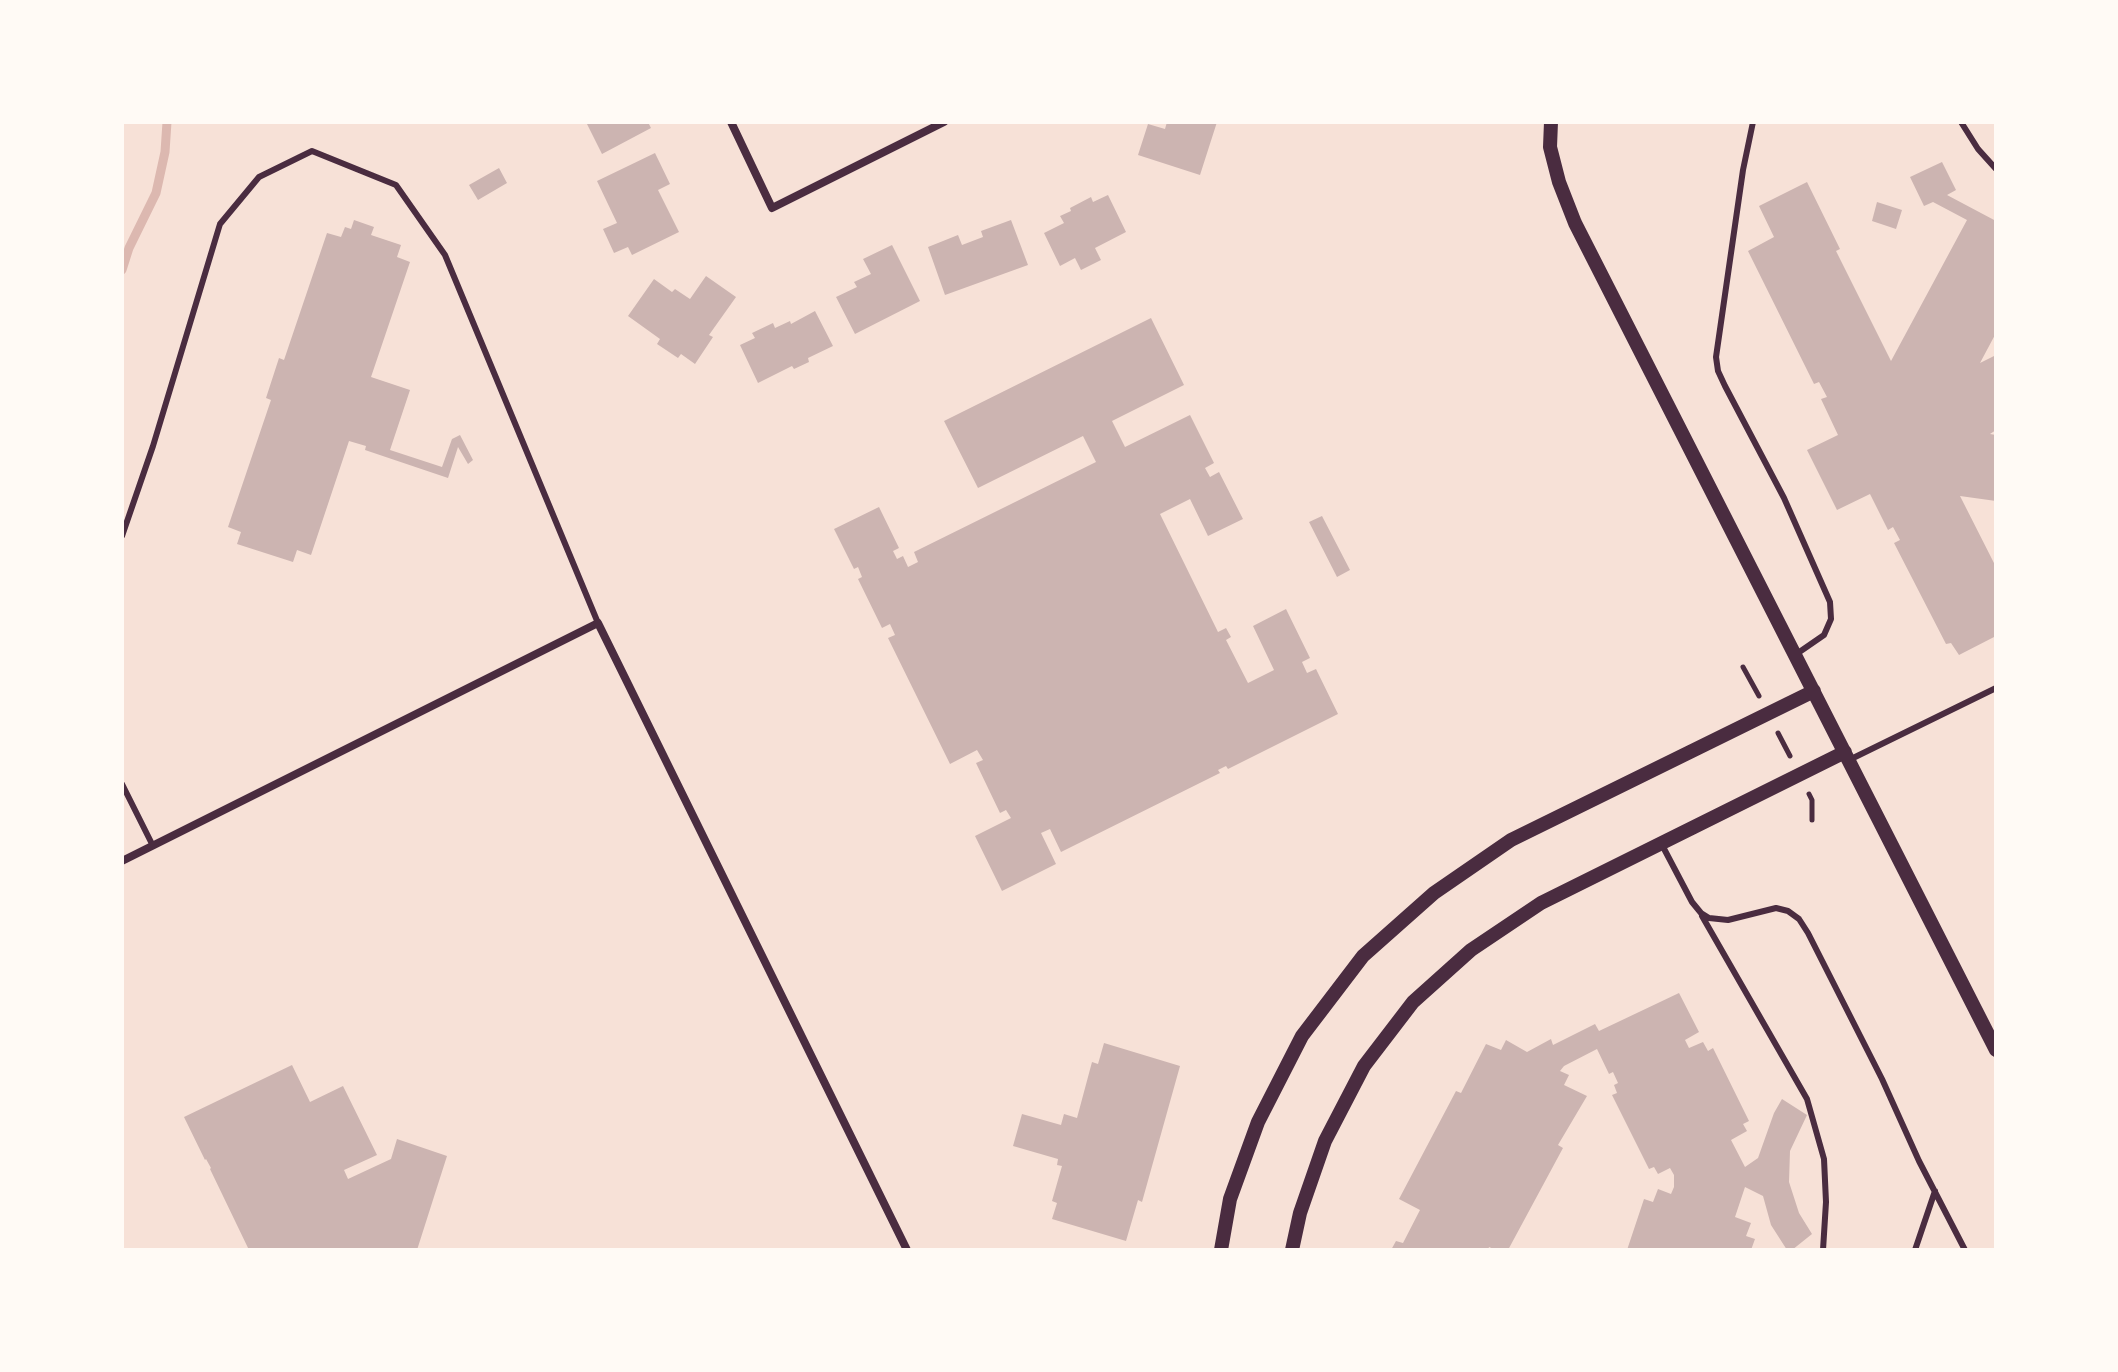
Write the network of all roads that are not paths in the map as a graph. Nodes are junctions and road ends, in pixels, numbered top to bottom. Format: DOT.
graph roads {
  1 [pos="731,122"];
  2 [pos="944,122"];
  3 [pos="1551,122"];
  4 [pos="1753,122"];
  5 [pos="1961,122"];
  6 [pos="1996,169"];
  7 [pos="122,536"];
  8 [pos="598,623"];
  9 [pos="1795,655"];
  10 [pos="1996,688"];
  11 [pos="1814,691"];
  12 [pos="1847,756"];
  13 [pos="122,784"];
  14 [pos="1661,843"];
  15 [pos="153,846"];
  16 [pos="122,861"];
  17 [pos="1701,913"];
  18 [pos="1996,1050"];
  19 [pos="1935,1191"];
  20 [pos="907,1250"];
  21 [pos="1221,1250"];
  22 [pos="1292,1250"];
  23 [pos="1823,1250"];
  24 [pos="1915,1250"];
  25 [pos="1965,1250"];
  1 -- 2 [label="street"];
  3 -- 9 [label="street"];
  4 -- 9 [label="lane"];
  5 -- 6 [label="lane"];
  7 -- 8 [label="lane"];
  8 -- 15 [label="street"];
  8 -- 20 [label="street"];
  9 -- 11 [label="street"];
  10 -- 12 [label="lane"];
  11 -- 12 [label="street"];
  11 -- 21 [label="street"];
  12 -- 14 [label="street"];
  12 -- 18 [label="street"];
  13 -- 15 [label="lane"];
  14 -- 17 [label="lane"];
  14 -- 22 [label="street"];
  15 -- 16 [label="street"];
  17 -- 19 [label="lane"];
  17 -- 23 [label="lane"];
  19 -- 24 [label="lane"];
  19 -- 25 [label="lane"];
}
